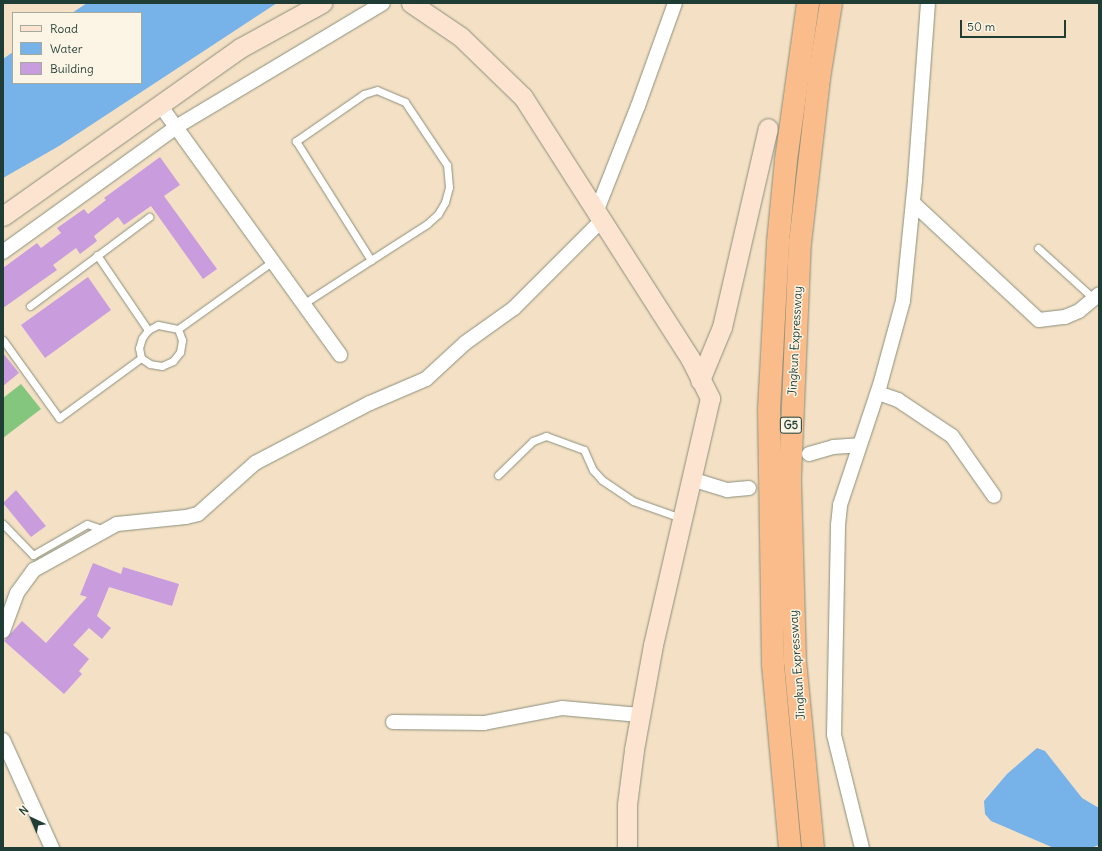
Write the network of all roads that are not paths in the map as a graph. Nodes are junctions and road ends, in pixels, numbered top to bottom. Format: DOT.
graph roads {
  1 [pos="322,3"];
  2 [pos="383,3"];
  3 [pos="411,3"];
  4 [pos="675,3"];
  5 [pos="808,3"];
  6 [pos="831,3"];
  7 [pos="928,3"];
  8 [pos="160,105"];
  9 [pos="176,127"];
  10 [pos="768,128"];
  11 [pos="913,203"];
  12 [pos="600,214"];
  13 [pos="3,216"];
  14 [pos="148,217"];
  15 [pos="1038,248"];
  16 [pos="3,252"];
  17 [pos="97,255"];
  18 [pos="371,260"];
  19 [pos="273,261"];
  20 [pos="1096,297"];
  21 [pos="303,304"];
  22 [pos="30,306"];
  23 [pos="178,329"];
  24 [pos="148,330"];
  25 [pos="3,340"];
  26 [pos="340,355"];
  27 [pos="141,358"];
  28 [pos="700,380"];
  29 [pos="878,392"];
  30 [pos="859,445"];
  31 [pos="809,454"];
  32 [pos="498,475"];
  33 [pos="691,479"];
  34 [pos="750,488"];
  35 [pos="994,496"];
  36 [pos="682,518"];
  37 [pos="3,524"];
  38 [pos="104,530"];
  39 [pos="3,631"];
  40 [pos="640,715"];
  41 [pos="393,722"];
  42 [pos="3,740"];
  43 [pos="52,848"];
  44 [pos="627,848"];
  45 [pos="790,848"];
  46 [pos="812,848"];
  47 [pos="862,848"];
  1 -- 8 [label="street"];
  2 -- 9 [label="street"];
  3 -- 12 [label="street"];
  4 -- 12 [label="street"];
  5 -- 45 [label="highway, Jingkun Expressway / G5"];
  6 -- 46 [label="highway, Jingkun Expressway / G5"];
  7 -- 11 [label="street"];
  8 -- 9 [label="street"];
  8 -- 13 [label="street"];
  9 -- 16 [label="street"];
  9 -- 19 [label="street"];
  10 -- 28 [label="street"];
  11 -- 20 [label="street"];
  11 -- 29 [label="street"];
  12 -- 28 [label="street"];
  12 -- 38 [label="street"];
  14 -- 17 [label="lane"];
  15 -- 20 [label="lane"];
  17 -- 22 [label="lane"];
  17 -- 24 [label="lane"];
  18 -- 18 [label="lane"];
  18 -- 21 [label="lane"];
  19 -- 21 [label="street"];
  19 -- 23 [label="lane"];
  21 -- 26 [label="street"];
  23 -- 24 [label="lane"];
  23 -- 27 [label="lane"];
  24 -- 27 [label="lane"];
  25 -- 27 [label="lane"];
  28 -- 33 [label="street"];
  29 -- 30 [label="street"];
  29 -- 35 [label="street"];
  30 -- 31 [label="street"];
  30 -- 47 [label="street"];
  32 -- 36 [label="lane"];
  33 -- 34 [label="street"];
  33 -- 36 [label="street"];
  36 -- 40 [label="street"];
  37 -- 38 [label="lane"];
  38 -- 39 [label="street"];
  40 -- 41 [label="street"];
  40 -- 44 [label="street"];
  42 -- 43 [label="street"];
}
